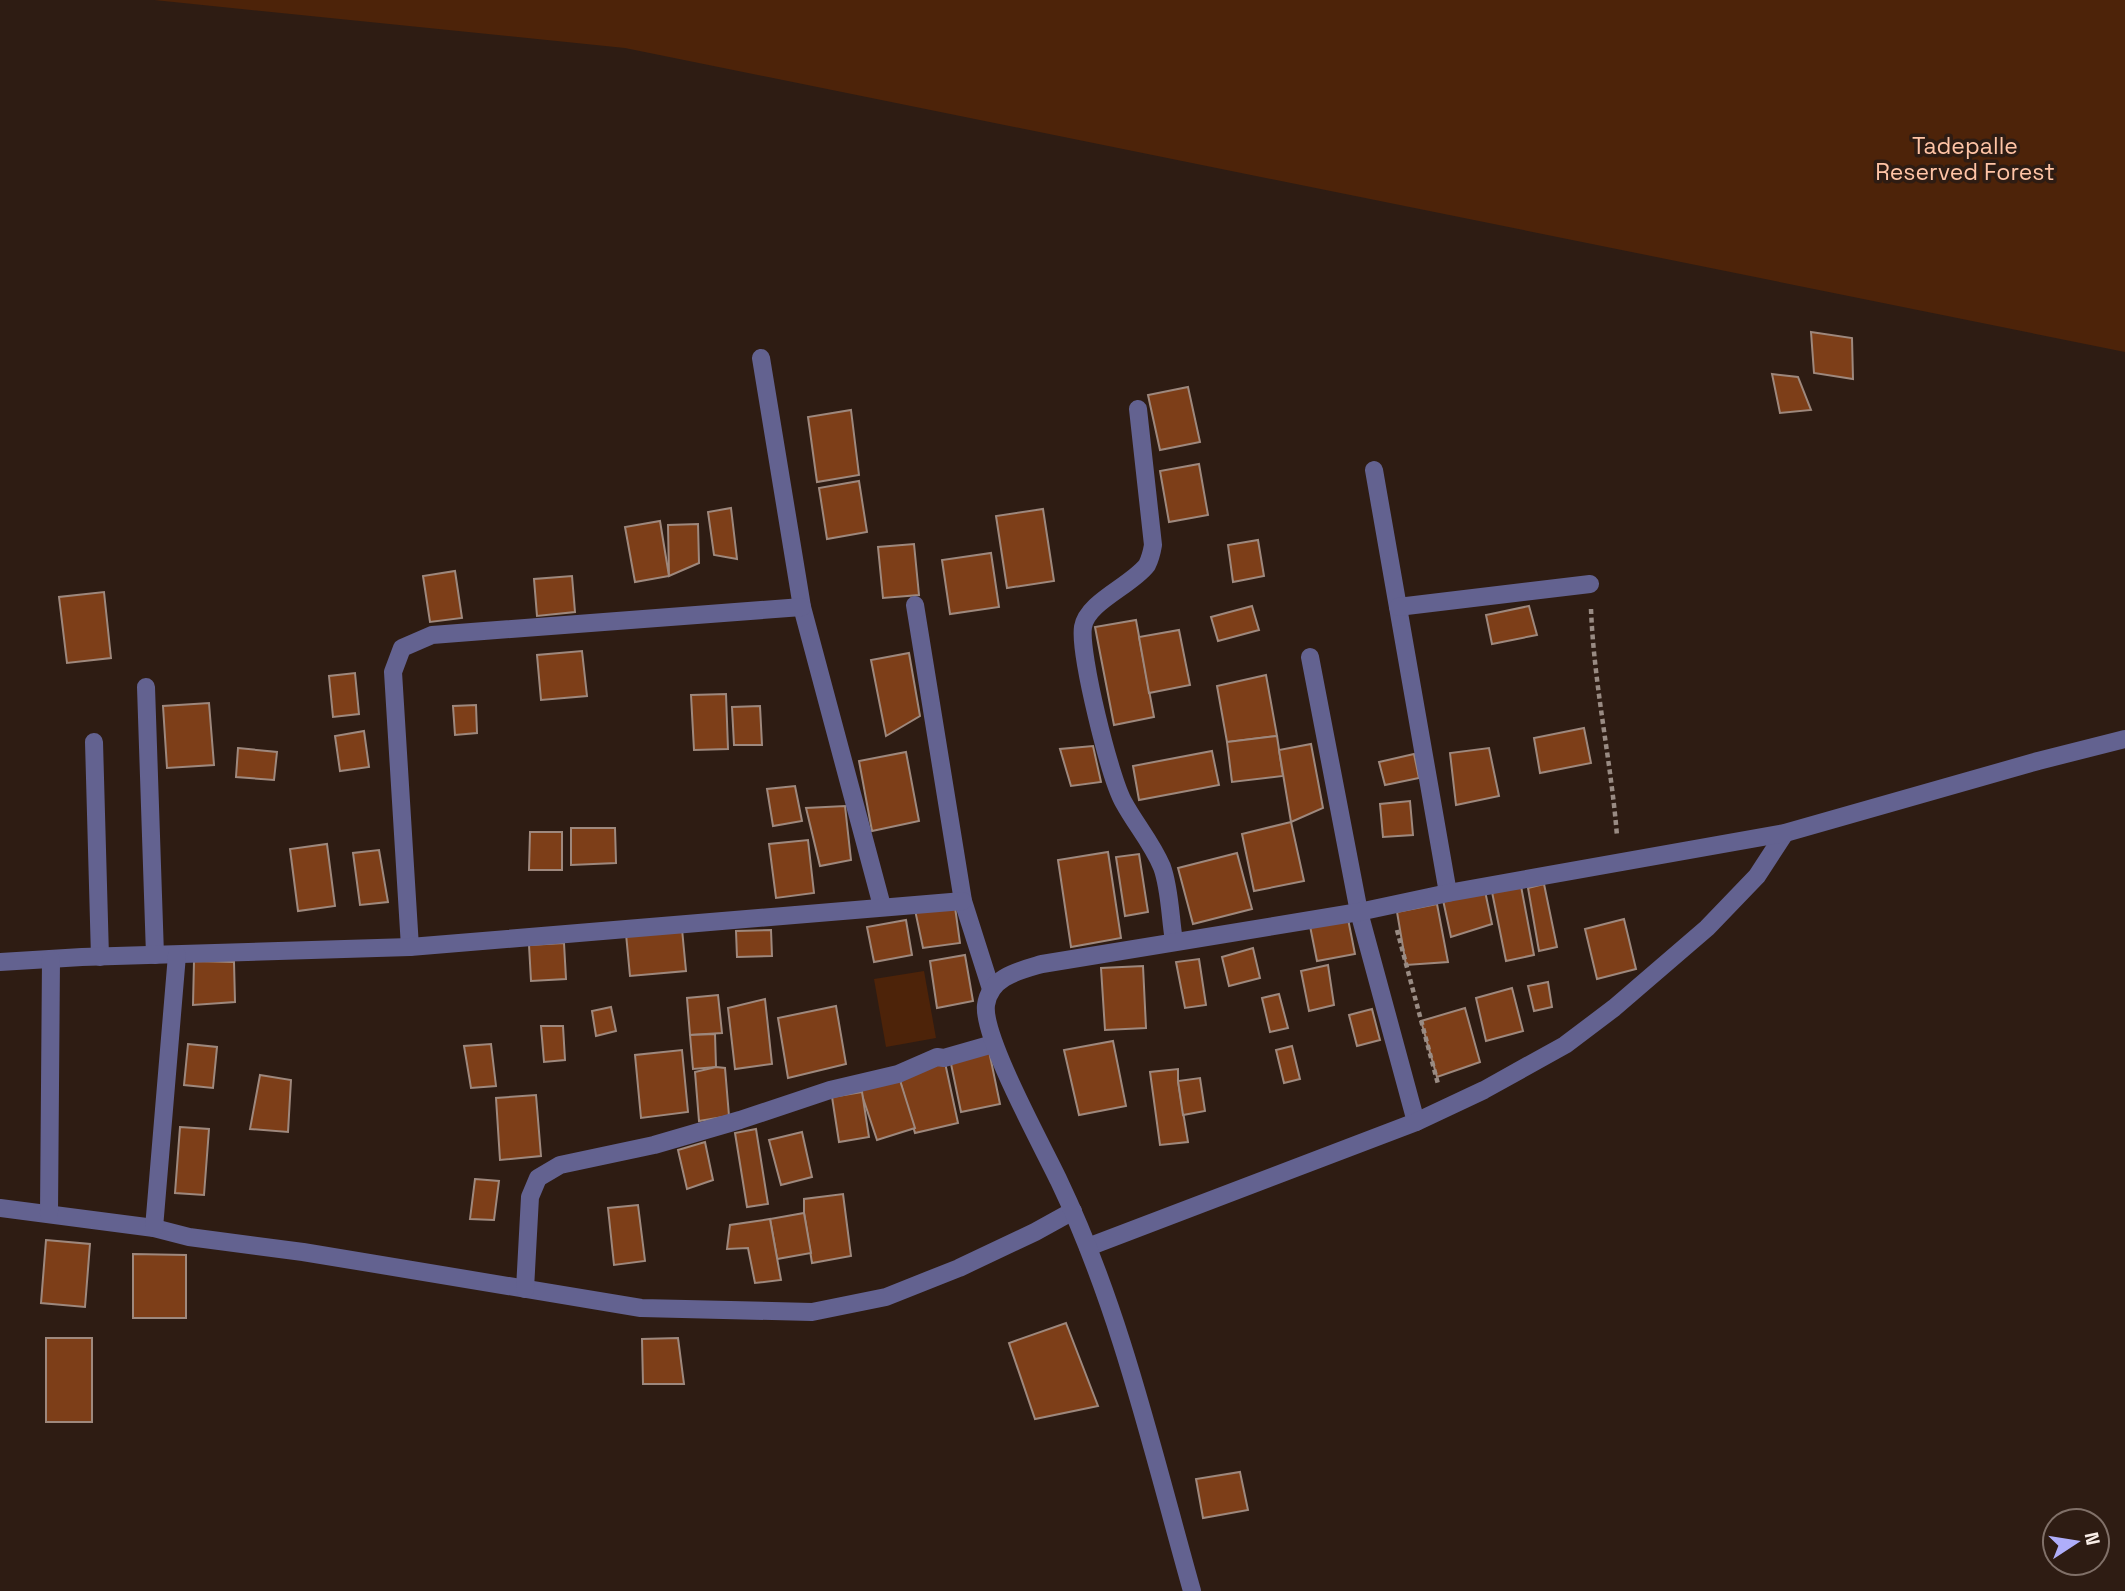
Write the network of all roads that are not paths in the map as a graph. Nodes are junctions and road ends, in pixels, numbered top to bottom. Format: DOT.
graph roads {
  1 [pos="761,358"];
  2 [pos="1138,410"];
  3 [pos="1374,470"];
  4 [pos="1591,584"];
  5 [pos="915,605"];
  6 [pos="802,607"];
  7 [pos="1398,607"];
  8 [pos="1310,657"];
  9 [pos="146,687"];
  10 [pos="2125,739"];
  11 [pos="94,742"];
  12 [pos="1785,833"];
  13 [pos="1447,893"];
  14 [pos="963,901"];
  15 [pos="882,906"];
  16 [pos="1359,912"];
  17 [pos="1174,941"];
  18 [pos="410,947"];
  19 [pos="155,955"];
  20 [pos="177,955"];
  21 [pos="100,957"];
  22 [pos="51,959"];
  23 [pos="0,962"];
  24 [pos="991,989"];
  25 [pos="993,1044"];
  26 [pos="1416,1122"];
  27 [pos="0,1208"];
  28 [pos="1073,1211"];
  29 [pos="49,1214"];
  30 [pos="153,1228"];
  31 [pos="1088,1247"];
  32 [pos="524,1289"];
  33 [pos="1192,1591"];
  1 -- 6 [label="street"];
  2 -- 17 [label="street"];
  3 -- 7 [label="street"];
  4 -- 7 [label="street"];
  5 -- 14 [label="street"];
  6 -- 15 [label="street"];
  6 -- 18 [label="street"];
  7 -- 13 [label="street"];
  8 -- 16 [label="street"];
  9 -- 19 [label="street"];
  10 -- 12 [label="street"];
  11 -- 21 [label="street"];
  12 -- 13 [label="street"];
  12 -- 26 [label="street"];
  13 -- 16 [label="street"];
  14 -- 15 [label="street"];
  14 -- 24 [label="street"];
  15 -- 18 [label="street"];
  16 -- 17 [label="street"];
  16 -- 26 [label="street"];
  17 -- 24 [label="street"];
  18 -- 20 [label="street"];
  19 -- 20 [label="street"];
  19 -- 21 [label="street"];
  20 -- 30 [label="street"];
  21 -- 22 [label="street"];
  22 -- 23 [label="street"];
  22 -- 29 [label="street"];
  24 -- 25 [label="street"];
  25 -- 28 [label="street"];
  25 -- 32 [label="street"];
  26 -- 31 [label="street"];
  27 -- 29 [label="street"];
  28 -- 31 [label="street"];
  28 -- 32 [label="street"];
  29 -- 30 [label="street"];
  30 -- 32 [label="street"];
  31 -- 33 [label="street"];
}
